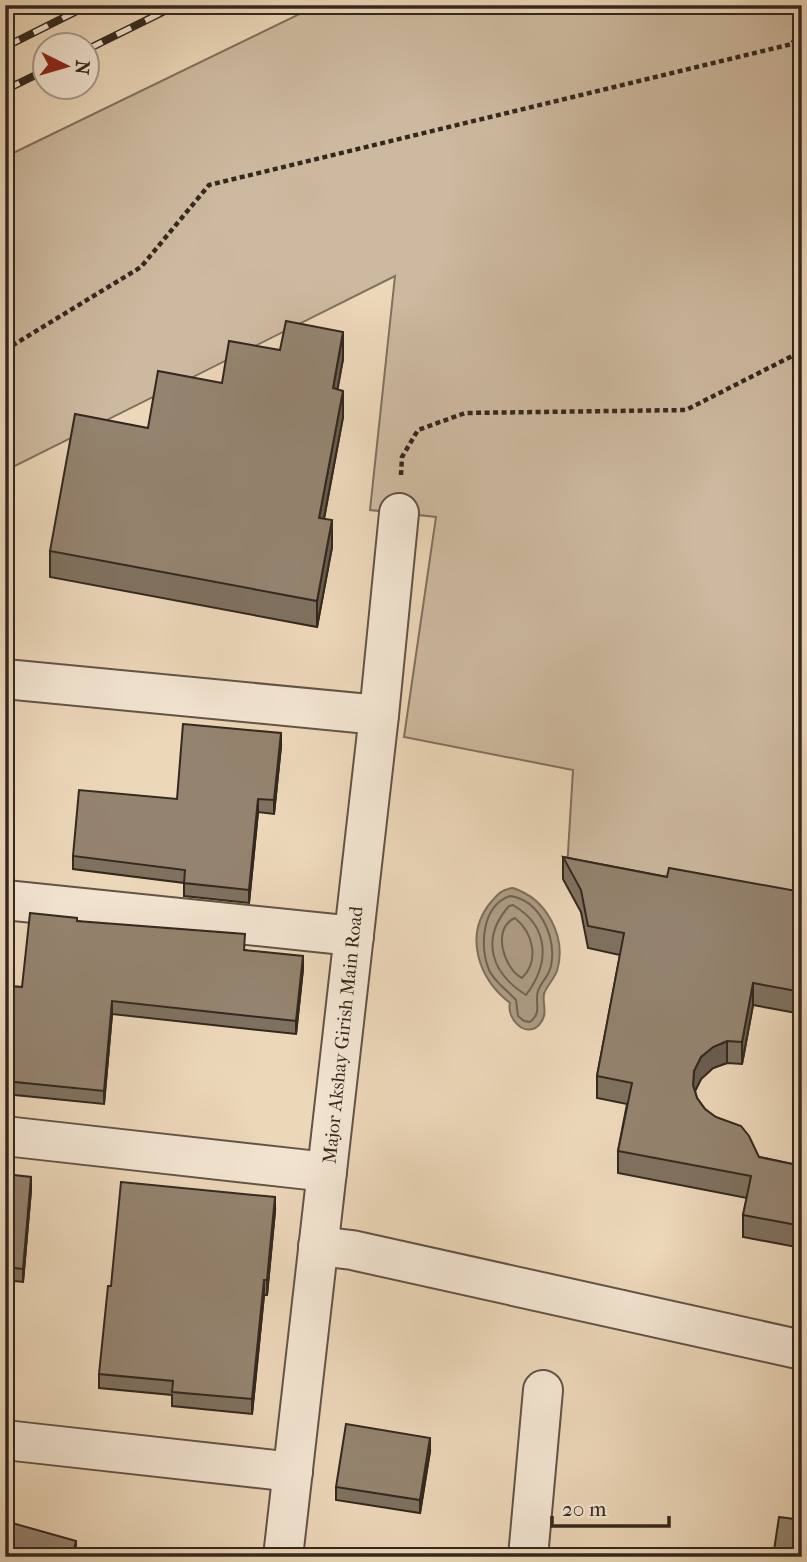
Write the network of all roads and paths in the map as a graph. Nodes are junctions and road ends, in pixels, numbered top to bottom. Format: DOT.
graph roads {
  1 [pos="802,26"];
  2 [pos="5,350"];
  3 [pos="802,351"];
  4 [pos="399,513"];
  5 [pos="5,679"];
  6 [pos="379,715"];
  7 [pos="5,900"];
  8 [pos="354,936"];
  9 [pos="5,1136"];
  10 [pos="327,1172"];
  11 [pos="318,1246"];
  12 [pos="802,1350"];
  13 [pos="543,1390"];
  14 [pos="5,1440"];
  15 [pos="293,1472"];
  16 [pos="283,1557"];
  17 [pos="528,1557"];
  1 -- 2 [label="path"];
  3 -- 4 [label="path"];
  4 -- 6 [label="street, Major Akshay Girish Main Road"];
  5 -- 6 [label="street"];
  6 -- 8 [label="street, Major Akshay Girish Main Road"];
  7 -- 8 [label="street"];
  8 -- 10 [label="street, Major Akshay Girish Main Road"];
  9 -- 10 [label="street"];
  10 -- 11 [label="street, Major Akshay Girish Main Road"];
  11 -- 12 [label="street"];
  11 -- 15 [label="street, Major Akshay Girish Main Road"];
  13 -- 17 [label="street"];
  14 -- 15 [label="street"];
  15 -- 16 [label="street, Major Akshay Girish Main Road"];
}
